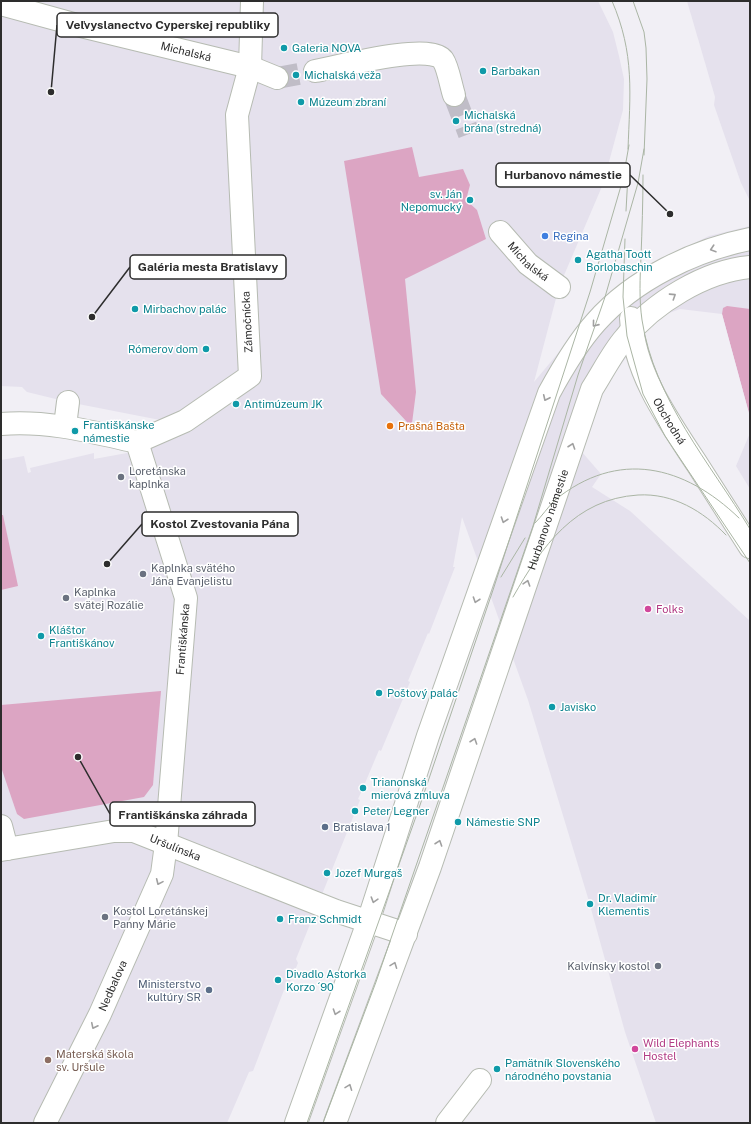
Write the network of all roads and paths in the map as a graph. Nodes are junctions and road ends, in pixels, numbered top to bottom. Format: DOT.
graph roads {
  1 [pos="252,1"];
  2 [pos="1,4"];
  3 [pos="250,67"];
  4 [pos="315,71"];
  5 [pos="277,78"];
  6 [pos="454,95"];
  7 [pos="500,232"];
  8 [pos="750,239"];
  9 [pos="750,267"];
  10 [pos="559,286"];
  11 [pos="630,286"];
  12 [pos="634,339"];
  13 [pos="68,402"];
  14 [pos="1,424"];
  15 [pos="65,426"];
  16 [pos="138,442"];
  17 [pos="750,547"];
  18 [pos="1,826"];
  19 [pos="166,844"];
  20 [pos="4,849"];
  21 [pos="368,922"];
  22 [pos="406,934"];
  23 [pos="480,1080"];
  24 [pos="45,1123"];
  25 [pos="296,1123"];
  26 [pos="335,1123"];
  27 [pos="447,1123"];
  1 -- 3 [label="street"];
  2 -- 3 [label="street, Michalská"];
  3 -- 5 [label="street, Michalská"];
  3 -- 16 [label="street, Zámočnícka"];
  4 -- 6 [label="street"];
  7 -- 10 [label="street, Michalská"];
  8 -- 11 [label="street, one-way"];
  12 -- 9 [label="street, Hurbanovo námestie, one-way"];
  11 -- 12 [label="street, Obchodná"];
  11 -- 21 [label="street, one-way"];
  12 -- 17 [label="street, Obchodná"];
  22 -- 12 [label="street, Hurbanovo námestie, one-way"];
  13 -- 15 [label="street"];
  14 -- 15 [label="street"];
  15 -- 16 [label="street"];
  16 -- 19 [label="street, Františkánska"];
  18 -- 20 [label="street, Uršulínska"];
  19 -- 20 [label="street, Uršulínska"];
  19 -- 21 [label="street, Uršulínska"];
  19 -- 24 [label="street, Nedbalova, one-way"];
  21 -- 22 [label="street"];
  21 -- 25 [label="street, one-way"];
  26 -- 22 [label="street, one-way"];
  23 -- 27 [label="street"];
}
